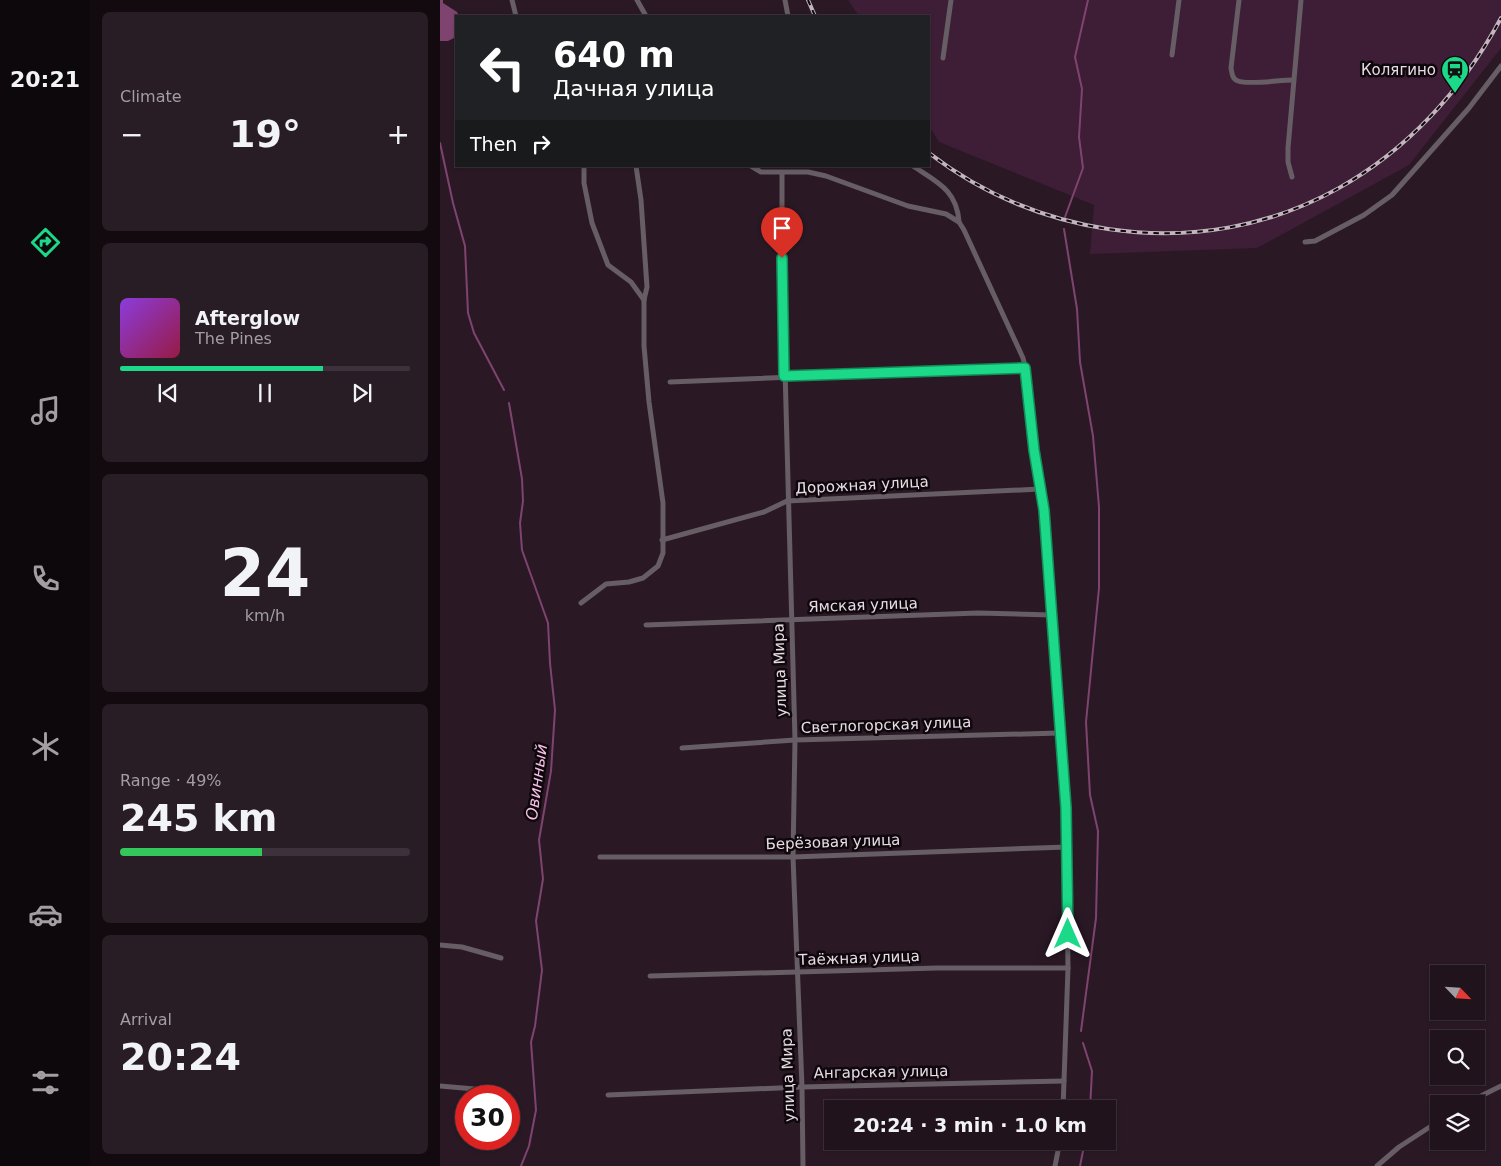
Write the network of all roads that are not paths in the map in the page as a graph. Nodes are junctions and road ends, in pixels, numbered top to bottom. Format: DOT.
graph roads {
  1 [pos="512,0"];
  2 [pos="637,0"];
  3 [pos="785,0"];
  4 [pos="951,0"];
  5 [pos="1179,0"];
  6 [pos="1239,0"];
  7 [pos="1301,0"];
  8 [pos="516,15"];
  9 [pos="645,15"];
  10 [pos="788,15"];
  11 [pos="1172,55"];
  12 [pos="943,58"];
  13 [pos="1501,66"];
  14 [pos="1293,80"];
  15 [pos="584,167"];
  16 [pos="636,167"];
  17 [pos="753,167"];
  18 [pos="914,167"];
  19 [pos="782,173"];
  20 [pos="1292,177"];
  21 [pos="959,222"];
  22 [pos="1305,242"];
  23 [pos="644,300"];
  24 [pos="1025,368"];
  25 [pos="784,376"];
  26 [pos="670,382"];
  27 [pos="1040,489"];
  28 [pos="788,501"];
  29 [pos="662,540"];
  30 [pos="581,603"];
  31 [pos="1052,615"];
  32 [pos="791,620"];
  33 [pos="646,624"];
  34 [pos="1060,733"];
  35 [pos="794,740"];
  36 [pos="682,748"];
  37 [pos="1067,847"];
  38 [pos="600,857"];
  39 [pos="793,857"];
  40 [pos="440,945"];
  41 [pos="501,958"];
  42 [pos="1068,968"];
  43 [pos="797,972"];
  44 [pos="650,976"];
  45 [pos="1064,1081"];
  46 [pos="440,1086"];
  47 [pos="1501,1086"];
  48 [pos="455,1087"];
  49 [pos="802,1087"];
  50 [pos="608,1095"];
  51 [pos="1483,1095"];
  52 [pos="1063,1100"];
  53 [pos="1430,1127"];
  54 [pos="1058,1150"];
  55 [pos="803,1166"];
  56 [pos="1055,1166"];
  57 [pos="1377,1166"];
  1 -- 8 [label="street"];
  2 -- 9 [label="street"];
  3 -- 10 [label="street"];
  4 -- 12 [label="street"];
  5 -- 11 [label="street"];
  6 -- 14 [label="street"];
  7 -- 14 [label="street"];
  13 -- 22 [label="street"];
  14 -- 20 [label="street"];
  15 -- 23 [label="street"];
  16 -- 23 [label="street"];
  17 -- 19 [label="street"];
  18 -- 21 [label="street"];
  19 -- 21 [label="street"];
  19 -- 25 [label="street, улица Мира"];
  21 -- 24 [label="street"];
  23 -- 29 [label="street"];
  24 -- 25 [label="street"];
  24 -- 27 [label="street"];
  25 -- 26 [label="street"];
  25 -- 28 [label="street, улица Мира"];
  27 -- 28 [label="street, Дорожная улица"];
  27 -- 31 [label="street"];
  28 -- 29 [label="street, Дорожная улица"];
  28 -- 32 [label="street, улица Мира"];
  29 -- 30 [label="street"];
  31 -- 32 [label="street, Ямская улица"];
  31 -- 34 [label="street"];
  32 -- 33 [label="street, Ямская улица"];
  32 -- 35 [label="street, улица Мира"];
  34 -- 35 [label="street, Светлогорская улица"];
  34 -- 37 [label="street"];
  35 -- 36 [label="street, Светлогорская улица"];
  35 -- 39 [label="street, улица Мира"];
  37 -- 39 [label="street, Берёзовая улица"];
  37 -- 42 [label="street"];
  38 -- 39 [label="street, Берёзовая улица"];
  39 -- 43 [label="street, улица Мира"];
  40 -- 41 [label="street"];
  42 -- 43 [label="street, Таёжная улица"];
  42 -- 45 [label="street"];
  43 -- 44 [label="street, Таёжная улица"];
  43 -- 49 [label="street, улица Мира"];
  45 -- 49 [label="street, Ангарская улица"];
  45 -- 52 [label="street"];
  46 -- 48 [label="street"];
  47 -- 51 [label="street"];
  49 -- 50 [label="street, Ангарская улица"];
  49 -- 55 [label="street, улица Мира"];
  53 -- 57 [label="street"];
  54 -- 56 [label="street"];
}
